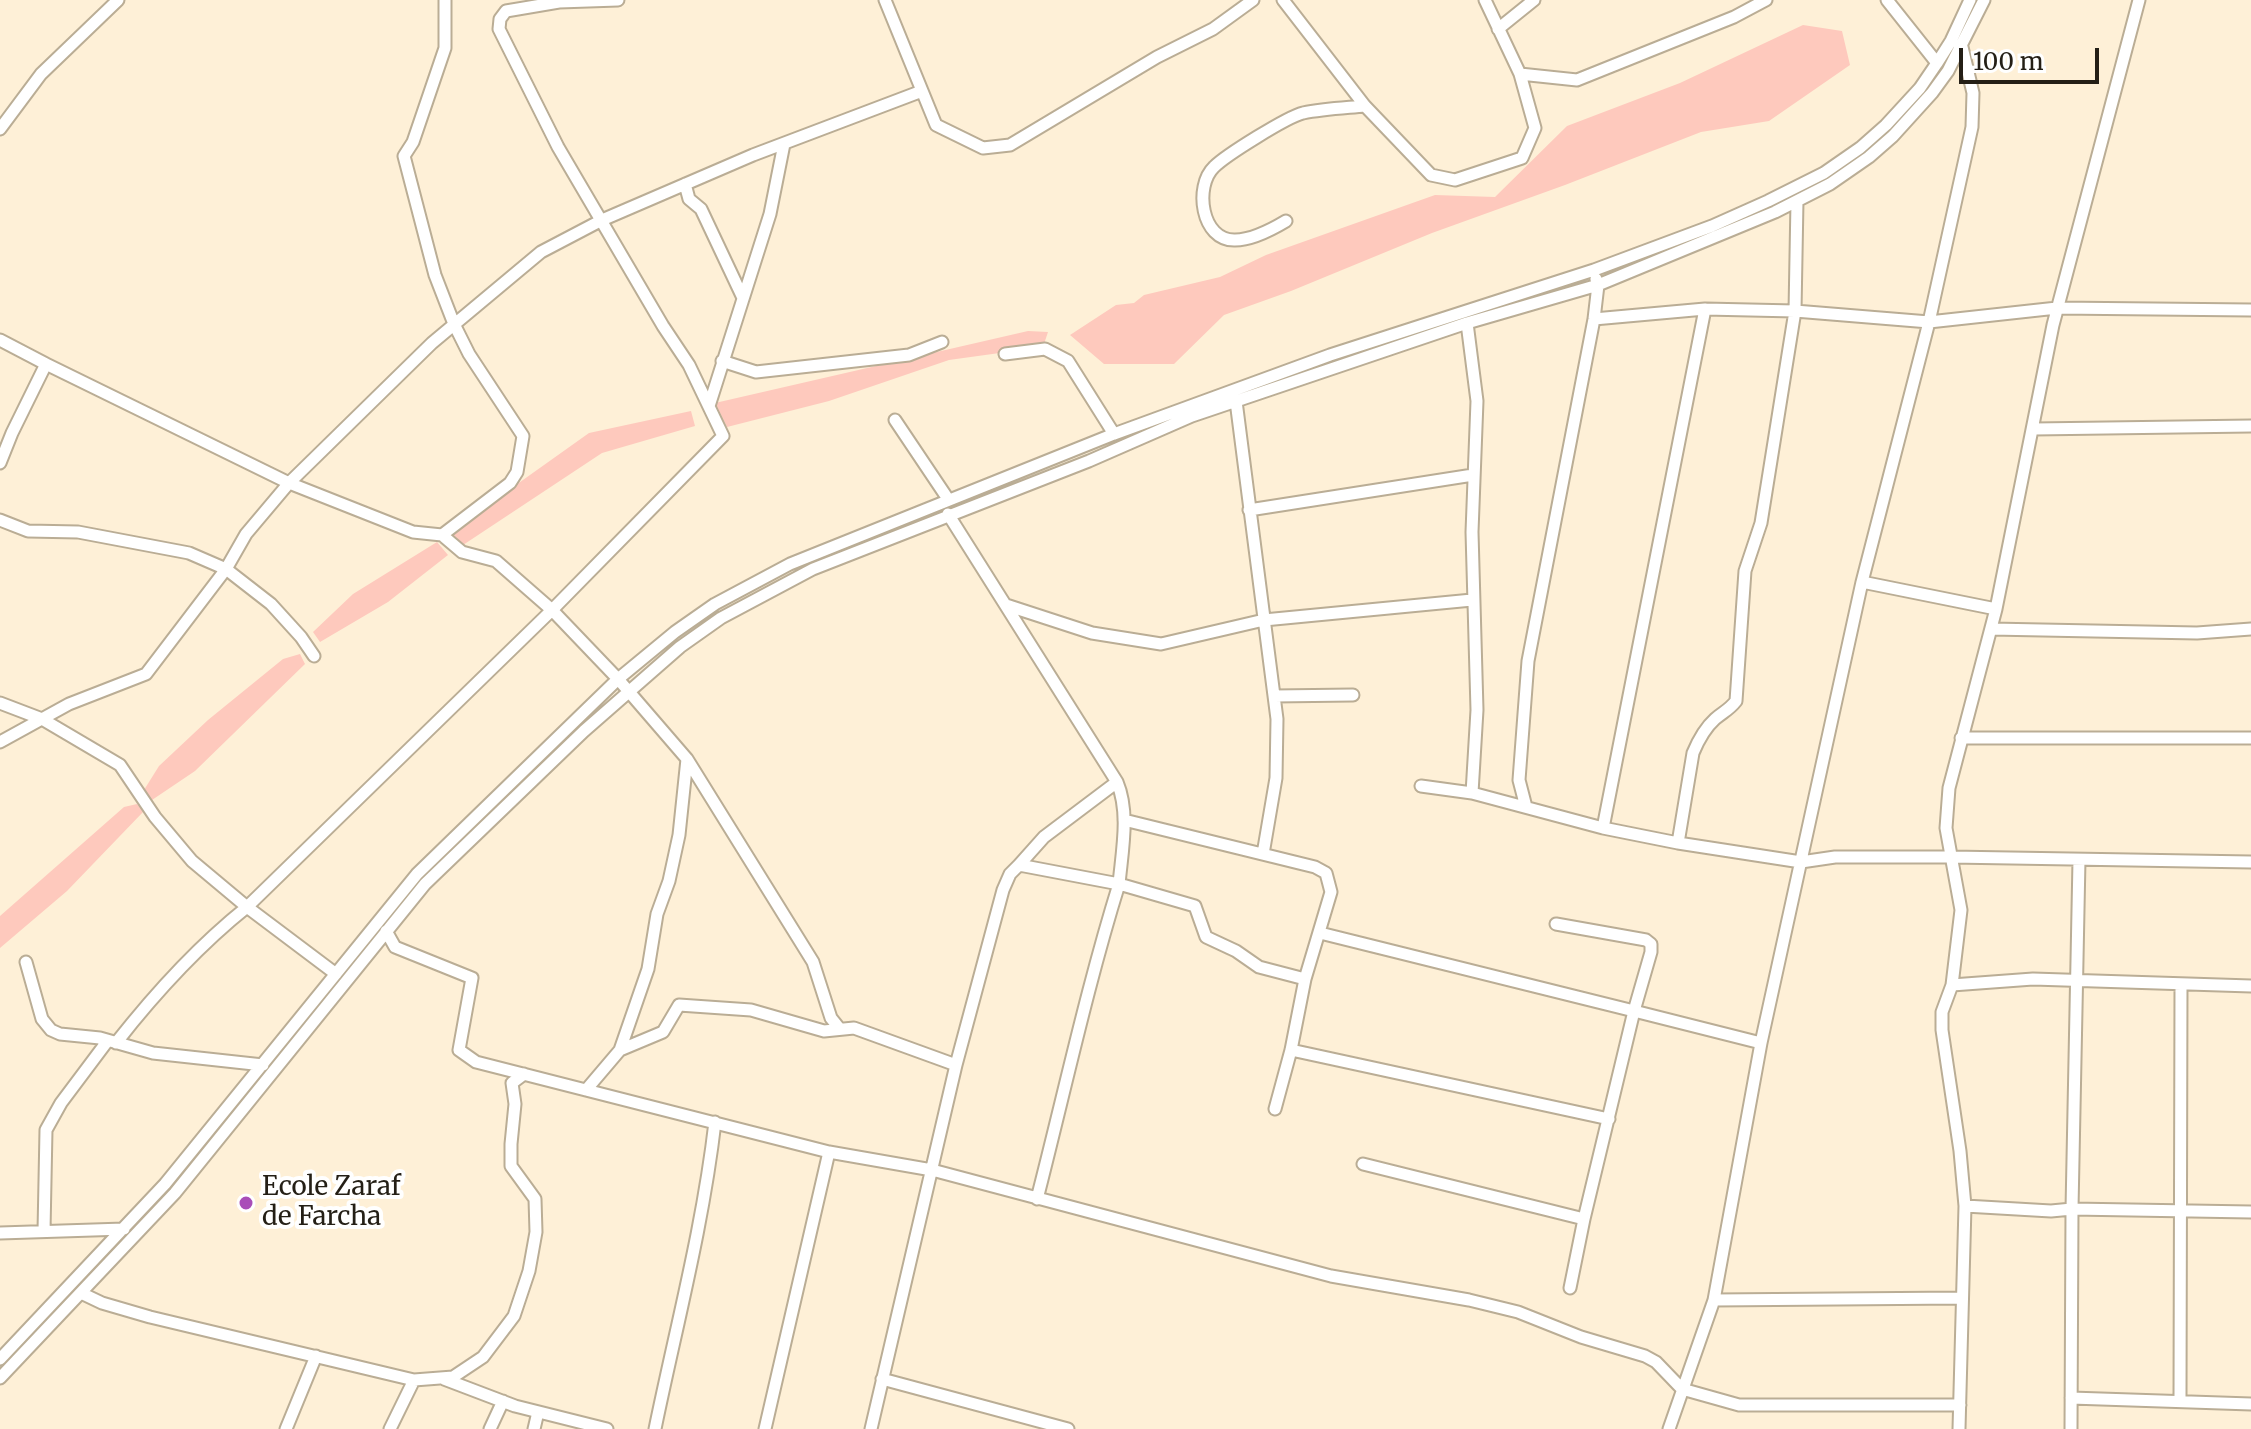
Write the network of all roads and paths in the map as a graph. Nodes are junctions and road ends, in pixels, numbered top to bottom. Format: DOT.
graph roads {
  1 [pos="118,0"];
  2 [pos="445,0"];
  3 [pos="618,0"];
  4 [pos="885,0"];
  5 [pos="1253,0"];
  6 [pos="1283,0"];
  7 [pos="1485,0"];
  8 [pos="1534,0"];
  9 [pos="1766,0"];
  10 [pos="1887,0"];
  11 [pos="1970,0"];
  12 [pos="1984,0"];
  13 [pos="2139,0"];
  14 [pos="1498,29"];
  15 [pos="1957,44"];
  16 [pos="1937,63"];
  17 [pos="1520,74"];
  18 [pos="922,91"];
  19 [pos="1365,106"];
  20 [pos="0,129"];
  21 [pos="784,144"];
  22 [pos="685,184"];
  23 [pos="1797,201"];
  24 [pos="602,220"];
  25 [pos="1286,221"];
  26 [pos="1594,270"];
  27 [pos="1598,285"];
  28 [pos="743,298"];
  29 [pos="2057,308"];
  30 [pos="1705,309"];
  31 [pos="2251,310"];
  32 [pos="1795,311"];
  33 [pos="1594,319"];
  34 [pos="1929,322"];
  35 [pos="1467,323"];
  36 [pos="454,324"];
  37 [pos="0,340"];
  38 [pos="942,342"];
  39 [pos="1005,354"];
  40 [pos="722,361"];
  41 [pos="46,364"];
  42 [pos="1236,401"];
  43 [pos="709,406"];
  44 [pos="895,420"];
  45 [pos="2251,426"];
  46 [pos="2034,429"];
  47 [pos="1114,434"];
  48 [pos="0,463"];
  49 [pos="1473,475"];
  50 [pos="289,483"];
  51 [pos="948,499"];
  52 [pos="1249,510"];
  53 [pos="948,514"];
  54 [pos="0,520"];
  55 [pos="442,535"];
  56 [pos="226,569"];
  57 [pos="1862,582"];
  58 [pos="1472,600"];
  59 [pos="1005,605"];
  60 [pos="1996,609"];
  61 [pos="552,610"];
  62 [pos="1264,620"];
  63 [pos="1991,629"];
  64 [pos="2251,629"];
  65 [pos="314,656"];
  66 [pos="618,679"];
  67 [pos="628,694"];
  68 [pos="1353,695"];
  69 [pos="1274,696"];
  70 [pos="0,703"];
  71 [pos="42,719"];
  72 [pos="1961,738"];
  73 [pos="2251,738"];
  74 [pos="0,742"];
  75 [pos="687,759"];
  76 [pos="1117,782"];
  77 [pos="1421,786"];
  78 [pos="1472,793"];
  79 [pos="1526,807"];
  80 [pos="1124,820"];
  81 [pos="1603,828"];
  82 [pos="1678,843"];
  83 [pos="1263,854"];
  84 [pos="1951,857"];
  85 [pos="2079,860"];
  86 [pos="1801,862"];
  87 [pos="2251,862"];
  88 [pos="1019,865"];
  89 [pos="1119,884"];
  90 [pos="247,907"];
  91 [pos="1556,924"];
  92 [pos="386,931"];
  93 [pos="1320,933"];
  94 [pos="26,962"];
  95 [pos="336,974"];
  96 [pos="1305,979"];
  97 [pos="2076,981"];
  98 [pos="1952,985"];
  99 [pos="2181,985"];
  100 [pos="2251,986"];
  101 [pos="1634,1011"];
  102 [pos="839,1028"];
  103 [pos="100,1038"];
  104 [pos="116,1043"];
  105 [pos="1761,1043"];
  106 [pos="620,1050"];
  107 [pos="1291,1050"];
  108 [pos="263,1065"];
  109 [pos="956,1065"];
  110 [pos="524,1074"];
  111 [pos="586,1090"];
  112 [pos="1275,1109"];
  113 [pos="1609,1119"];
  114 [pos="715,1122"];
  115 [pos="829,1152"];
  116 [pos="1363,1164"];
  117 [pos="932,1170"];
  118 [pos="165,1184"];
  119 [pos="175,1193"];
  120 [pos="1037,1199"];
  121 [pos="1965,1206"];
  122 [pos="2072,1209"];
  123 [pos="2180,1211"];
  124 [pos="2251,1212"];
  125 [pos="1584,1219"];
  126 [pos="124,1229"];
  127 [pos="44,1231"];
  128 [pos="0,1233"];
  129 [pos="1570,1288"];
  130 [pos="81,1293"];
  131 [pos="1961,1298"];
  132 [pos="1714,1300"];
  133 [pos="316,1356"];
  134 [pos="0,1359"];
  135 [pos="0,1378"];
  136 [pos="443,1378"];
  137 [pos="882,1379"];
  138 [pos="414,1380"];
  139 [pos="1682,1389"];
  140 [pos="2071,1398"];
  141 [pos="503,1401"];
  142 [pos="2180,1401"];
  143 [pos="2251,1404"];
  144 [pos="1960,1405"];
  145 [pos="538,1412"];
  146 [pos="286,1429"];
  147 [pos="390,1429"];
  148 [pos="490,1429"];
  149 [pos="534,1429"];
  150 [pos="607,1429"];
  151 [pos="655,1429"];
  152 [pos="765,1429"];
  153 [pos="871,1429"];
  154 [pos="1068,1429"];
  155 [pos="1669,1429"];
  156 [pos="1959,1429"];
  157 [pos="2071,1429"];
  1 -- 20 [label="street"];
  2 -- 36 [label="street"];
  3 -- 24 [label="street"];
  4 -- 18 [label="street"];
  5 -- 18 [label="street"];
  6 -- 19 [label="street"];
  7 -- 14 [label="street"];
  8 -- 14 [label="street"];
  9 -- 17 [label="street"];
  10 -- 16 [label="street"];
  11 -- 15 [label="street"];
  12 -- 15 [label="street"];
  13 -- 29 [label="street"];
  14 -- 17 [label="street"];
  15 -- 16 [label="street"];
  15 -- 23 [label="street"];
  15 -- 34 [label="street"];
  16 -- 26 [label="street"];
  17 -- 19 [label="street"];
  18 -- 21 [label="street"];
  19 -- 25 [label="street"];
  21 -- 22 [label="street"];
  21 -- 28 [label="street"];
  22 -- 24 [label="street"];
  22 -- 28 [label="street"];
  23 -- 27 [label="street"];
  23 -- 32 [label="street"];
  24 -- 36 [label="street"];
  24 -- 43 [label="street"];
  26 -- 27 [label="street"];
  26 -- 47 [label="street"];
  27 -- 33 [label="street"];
  27 -- 35 [label="street"];
  28 -- 40 [label="street"];
  29 -- 31 [label="street"];
  29 -- 34 [label="street"];
  29 -- 46 [label="street"];
  30 -- 32 [label="street"];
  30 -- 33 [label="street"];
  30 -- 81 [label="street"];
  32 -- 34 [label="street"];
  32 -- 82 [label="street"];
  33 -- 79 [label="street"];
  34 -- 57 [label="street"];
  35 -- 42 [label="street"];
  35 -- 49 [label="street"];
  36 -- 50 [label="street"];
  36 -- 55 [label="street"];
  37 -- 41 [label="street"];
  38 -- 40 [label="street"];
  39 -- 47 [label="street"];
  40 -- 43 [label="street"];
  41 -- 48 [label="street"];
  41 -- 50 [label="street"];
  42 -- 52 [label="street"];
  42 -- 53 [label="street"];
  43 -- 61 [label="street"];
  44 -- 51 [label="street"];
  45 -- 46 [label="street"];
  46 -- 60 [label="street"];
  47 -- 51 [label="street"];
  49 -- 52 [label="street"];
  49 -- 58 [label="street"];
  50 -- 55 [label="street"];
  50 -- 56 [label="street"];
  51 -- 66 [label="street"];
  52 -- 62 [label="street"];
  53 -- 59 [label="street"];
  53 -- 67 [label="street"];
  54 -- 56 [label="street"];
  55 -- 61 [label="street"];
  56 -- 65 [label="street"];
  56 -- 71 [label="street"];
  57 -- 60 [label="street"];
  57 -- 86 [label="street"];
  58 -- 62 [label="street"];
  58 -- 78 [label="street"];
  59 -- 62 [label="street"];
  59 -- 76 [label="street"];
  60 -- 63 [label="street"];
  61 -- 66 [label="street"];
  61 -- 90 [label="street"];
  62 -- 69 [label="street"];
  63 -- 64 [label="street"];
  63 -- 72 [label="street"];
  66 -- 67 [label="street"];
  66 -- 95 [label="street"];
  67 -- 75 [label="street"];
  67 -- 92 [label="street"];
  68 -- 69 [label="street"];
  69 -- 83 [label="street"];
  70 -- 71 [label="street"];
  71 -- 74 [label="street"];
  71 -- 90 [label="street"];
  72 -- 73 [label="street"];
  72 -- 84 [label="street"];
  75 -- 102 [label="street"];
  75 -- 106 [label="street"];
  76 -- 80 [label="street"];
  76 -- 88 [label="street"];
  77 -- 78 [label="street"];
  78 -- 79 [label="street"];
  79 -- 81 [label="street"];
  80 -- 83 [label="street"];
  80 -- 89 [label="street"];
  81 -- 82 [label="street"];
  82 -- 86 [label="street"];
  83 -- 93 [label="street"];
  84 -- 85 [label="street"];
  84 -- 86 [label="street"];
  84 -- 98 [label="street"];
  85 -- 87 [label="street"];
  85 -- 97 [label="street"];
  86 -- 105 [label="street"];
  88 -- 89 [label="street"];
  88 -- 109 [label="street"];
  89 -- 96 [label="street"];
  89 -- 120 [label="street"];
  90 -- 95 [label="street"];
  90 -- 104 [label="street"];
  91 -- 101 [label="street"];
  92 -- 110 [label="street"];
  92 -- 119 [label="street"];
  93 -- 96 [label="street"];
  93 -- 101 [label="street"];
  94 -- 103 [label="street"];
  95 -- 108 [label="street"];
  96 -- 107 [label="street"];
  97 -- 98 [label="street"];
  97 -- 99 [label="street"];
  97 -- 122 [label="street"];
  98 -- 121 [label="street"];
  99 -- 100 [label="street"];
  99 -- 123 [label="street"];
  101 -- 105 [label="street"];
  101 -- 113 [label="street"];
  102 -- 106 [label="street"];
  102 -- 109 [label="street"];
  103 -- 104 [label="street"];
  103 -- 127 [label="street"];
  104 -- 108 [label="street"];
  105 -- 132 [label="street"];
  106 -- 111 [label="street"];
  107 -- 112 [label="street"];
  107 -- 113 [label="street"];
  108 -- 118 [label="street"];
  109 -- 117 [label="street"];
  110 -- 111 [label="street"];
  110 -- 136 [label="street"];
  111 -- 114 [label="street"];
  113 -- 125 [label="street"];
  114 -- 115 [label="street"];
  114 -- 151 [label="street"];
  115 -- 117 [label="street"];
  115 -- 152 [label="street"];
  116 -- 125 [label="street"];
  117 -- 120 [label="street"];
  117 -- 137 [label="street"];
  118 -- 119 [label="street"];
  118 -- 126 [label="street"];
  119 -- 130 [label="street"];
  120 -- 139 [label="street"];
  121 -- 122 [label="street"];
  121 -- 131 [label="street"];
  122 -- 123 [label="street"];
  122 -- 140 [label="street"];
  123 -- 124 [label="street"];
  123 -- 142 [label="street"];
  125 -- 129 [label="street"];
  126 -- 127 [label="street"];
  126 -- 134 [label="street"];
  127 -- 128 [label="street"];
  130 -- 133 [label="street"];
  130 -- 135 [label="street"];
  131 -- 132 [label="street"];
  131 -- 144 [label="street"];
  132 -- 139 [label="street"];
  133 -- 138 [label="street"];
  133 -- 146 [label="street"];
  136 -- 138 [label="street"];
  136 -- 141 [label="street"];
  137 -- 153 [label="street"];
  137 -- 154 [label="street"];
  138 -- 147 [label="street"];
  139 -- 144 [label="street"];
  139 -- 155 [label="street"];
  140 -- 142 [label="street"];
  140 -- 157 [label="street"];
  141 -- 145 [label="street"];
  141 -- 148 [label="street"];
  142 -- 143 [label="street"];
  144 -- 156 [label="street"];
  145 -- 149 [label="street"];
  145 -- 150 [label="street"];
}
